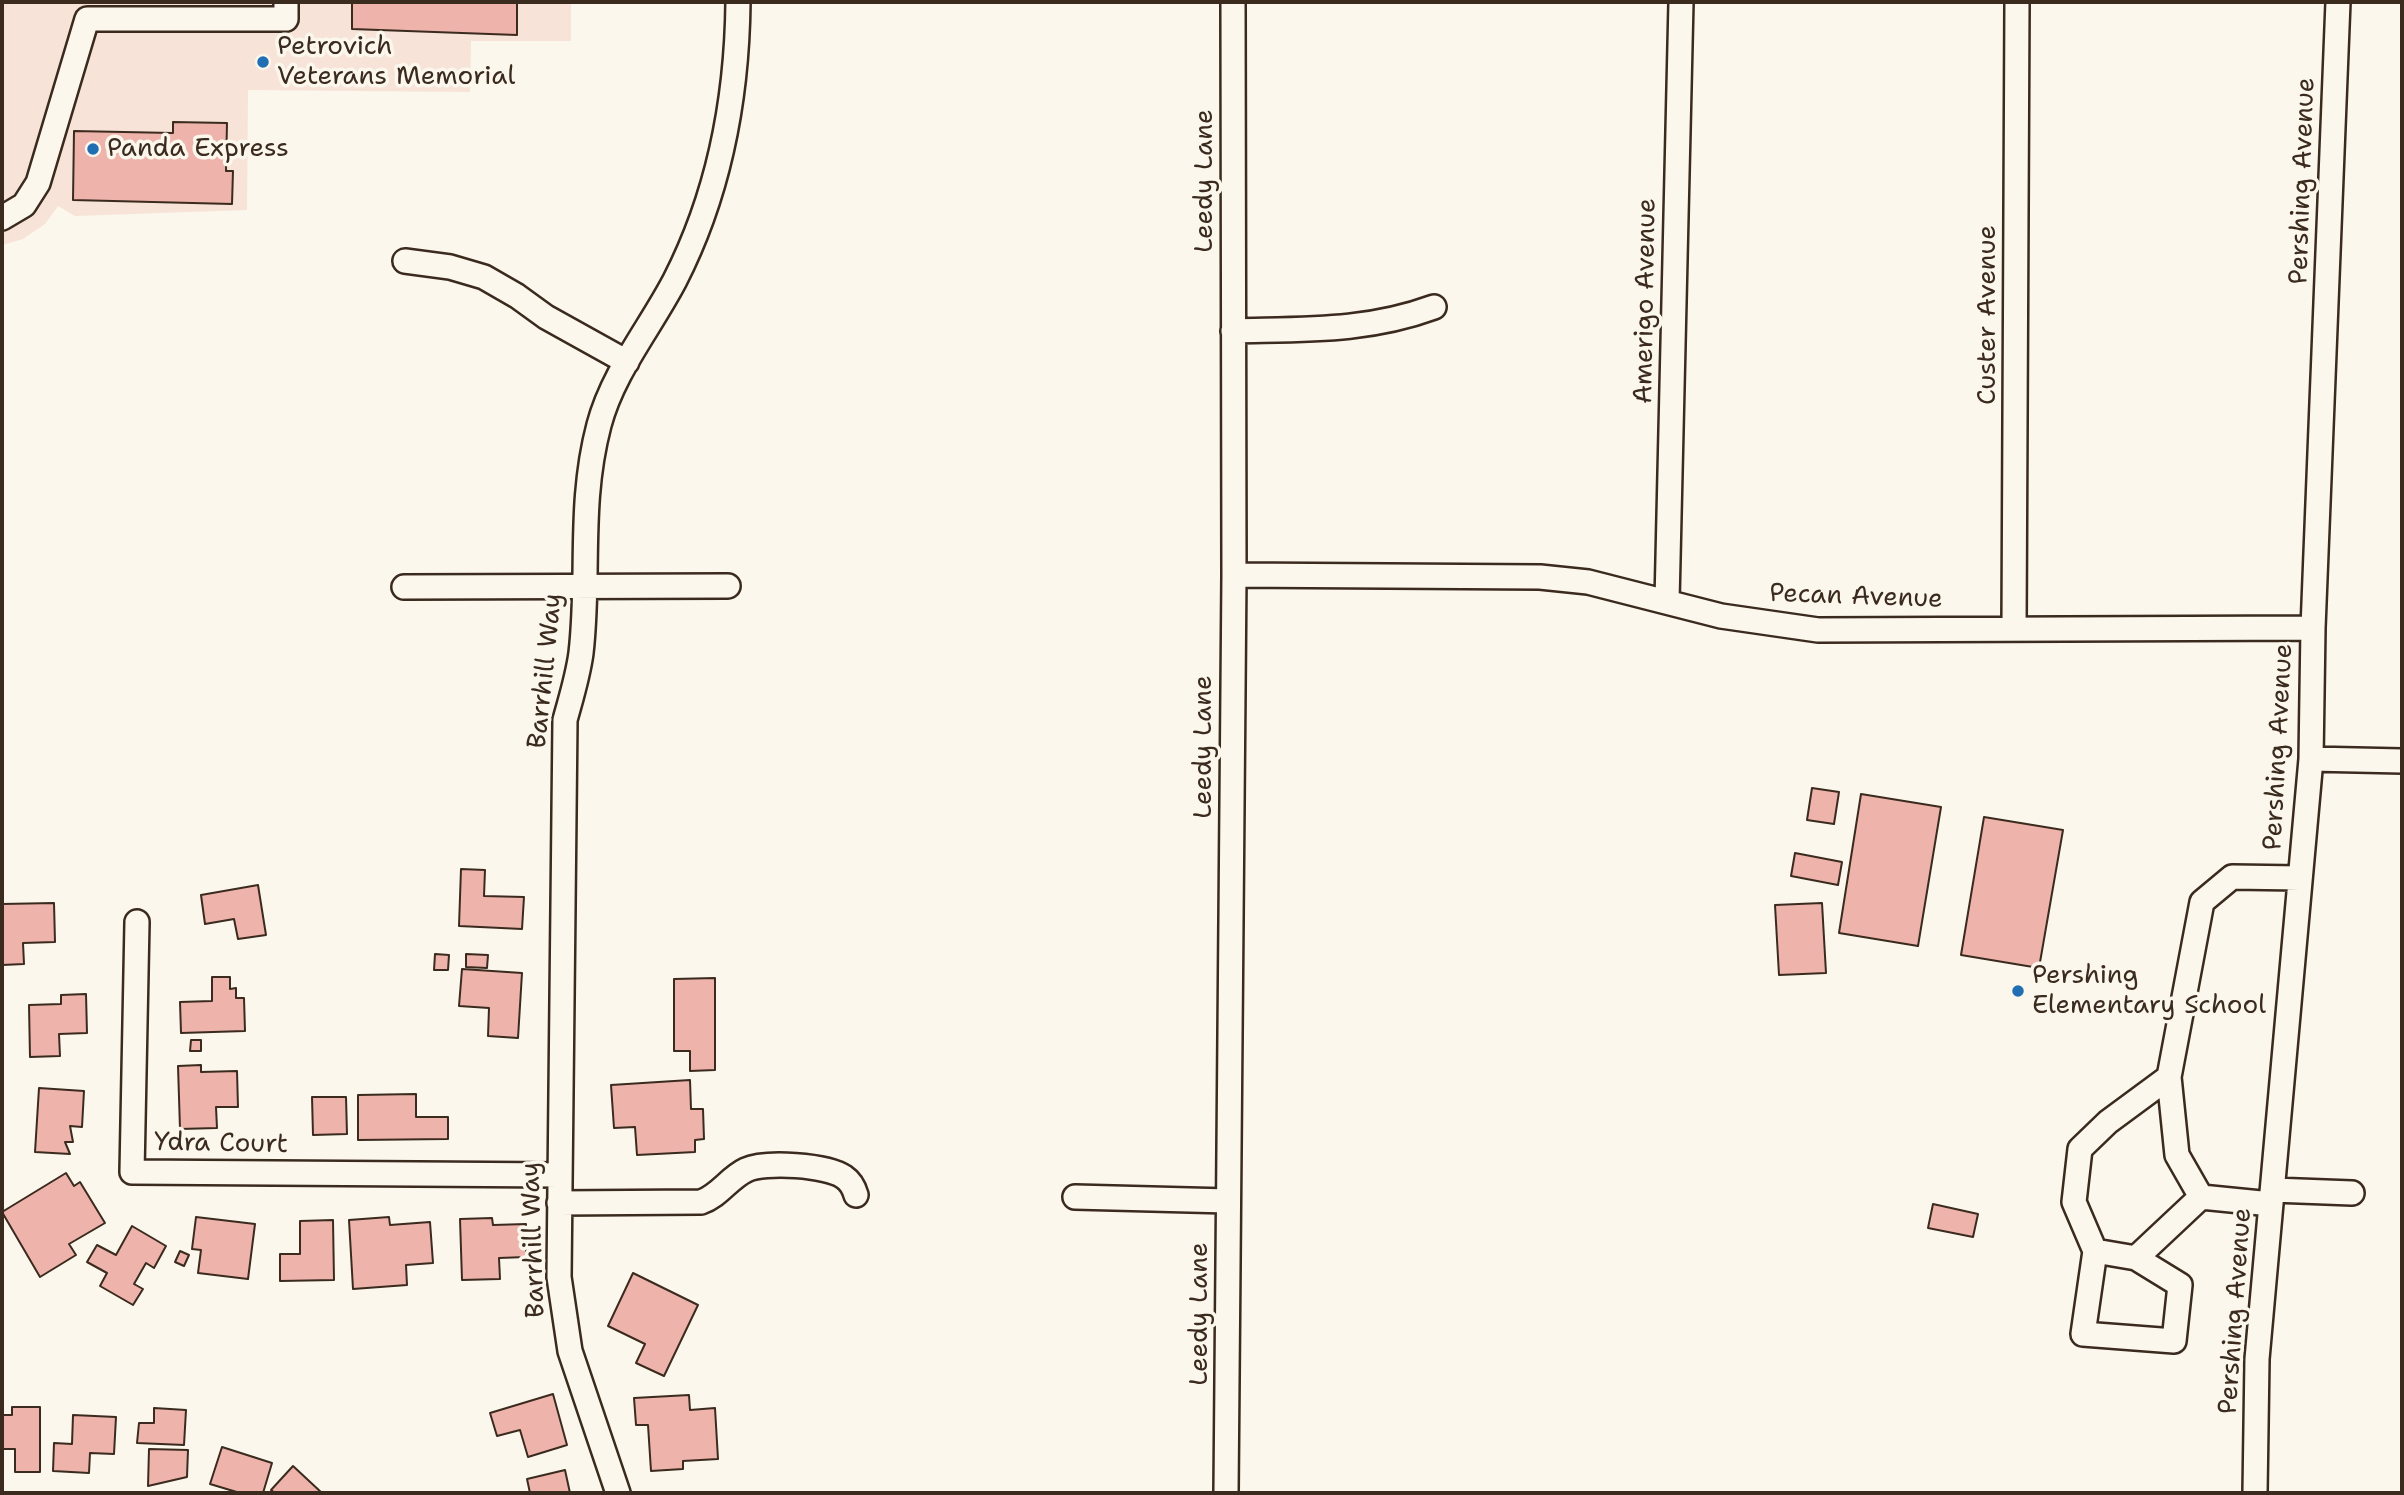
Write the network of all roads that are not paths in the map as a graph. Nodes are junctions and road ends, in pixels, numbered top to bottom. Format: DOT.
graph roads {
  1 [pos="286,2"];
  2 [pos="737,2"];
  3 [pos="1233,2"];
  4 [pos="1681,2"];
  5 [pos="2017,2"];
  6 [pos="2339,2"];
  7 [pos="2,218"];
  8 [pos="405,261"];
  9 [pos="1434,307"];
  10 [pos="1233,331"];
  11 [pos="626,362"];
  12 [pos="1234,575"];
  13 [pos="583,586"];
  14 [pos="728,586"];
  15 [pos="404,587"];
  16 [pos="1667,601"];
  17 [pos="2014,628"];
  18 [pos="2313,628"];
  19 [pos="2311,760"];
  20 [pos="2402,761"];
  21 [pos="2300,878"];
  22 [pos="137,922"];
  23 [pos="2169,1077"];
  24 [pos="559,1175"];
  25 [pos="2352,1192"];
  26 [pos="856,1195"];
  27 [pos="1075,1197"];
  28 [pos="2201,1197"];
  29 [pos="2272,1197"];
  30 [pos="1228,1201"];
  31 [pos="559,1203"];
  32 [pos="2095,1251"];
  33 [pos="2136,1258"];
  34 [pos="618,1493"];
  35 [pos="1226,1493"];
  36 [pos="2255,1493"];
  1 -- 7 [label="street"];
  2 -- 11 [label="street, Barrhill Way"];
  3 -- 10 [label="street, Leedy Lane"];
  4 -- 16 [label="street, Amerigo Avenue"];
  5 -- 17 [label="street, Custer Avenue"];
  6 -- 18 [label="street, Pershing Avenue"];
  8 -- 11 [label="street"];
  9 -- 10 [label="street"];
  10 -- 12 [label="street, Leedy Lane"];
  11 -- 13 [label="street, Barrhill Way"];
  12 -- 16 [label="street, Pecan Avenue"];
  12 -- 30 [label="street, Leedy Lane"];
  13 -- 14 [label="street"];
  13 -- 15 [label="street"];
  13 -- 24 [label="street, Barrhill Way"];
  16 -- 17 [label="street, Pecan Avenue"];
  17 -- 18 [label="street, Pecan Avenue"];
  18 -- 19 [label="street, Pershing Avenue"];
  19 -- 20 [label="street"];
  19 -- 21 [label="street, Pershing Avenue"];
  21 -- 23 [label="street"];
  21 -- 29 [label="street, Pershing Avenue"];
  22 -- 24 [label="street, Ydra Court"];
  23 -- 28 [label="street"];
  23 -- 32 [label="street"];
  24 -- 31 [label="street, Barrhill Way"];
  25 -- 29 [label="street"];
  26 -- 31 [label="street"];
  27 -- 30 [label="street"];
  28 -- 29 [label="street"];
  28 -- 33 [label="street"];
  29 -- 36 [label="street, Pershing Avenue"];
  30 -- 35 [label="street, Leedy Lane"];
  31 -- 34 [label="street, Barrhill Way"];
  32 -- 33 [label="street"];
  32 -- 33 [label="street"];
}
